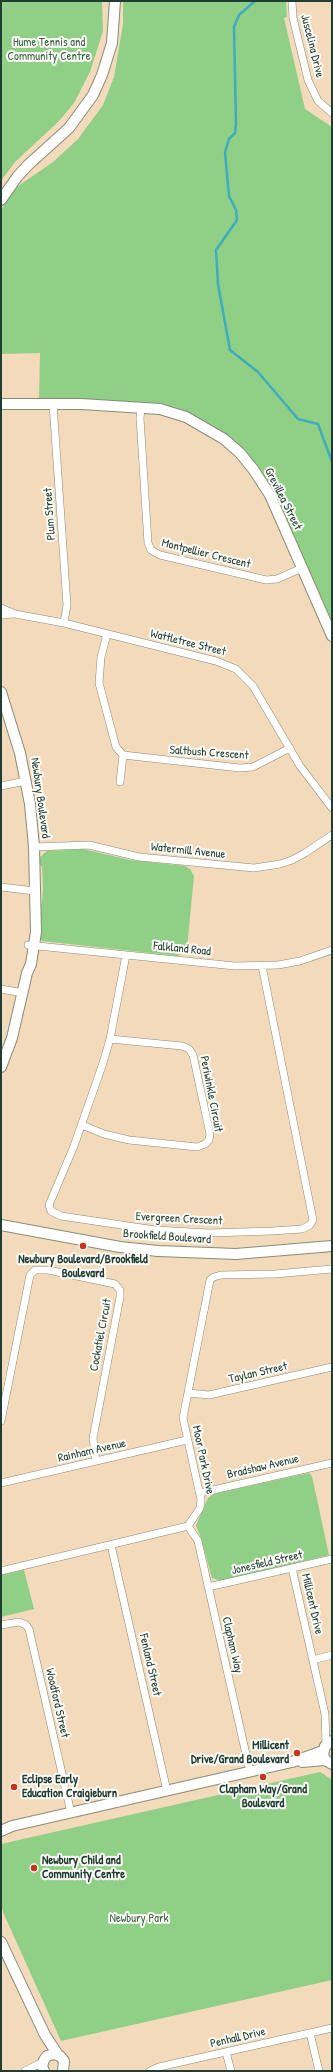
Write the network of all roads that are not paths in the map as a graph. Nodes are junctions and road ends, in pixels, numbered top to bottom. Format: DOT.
graph roads {
  1 [pos="115,1"];
  2 [pos="292,1"];
  3 [pos="332,113"];
  4 [pos="1,200"];
  5 [pos="1,404"];
  6 [pos="53,404"];
  7 [pos="142,407"];
  8 [pos="302,568"];
  9 [pos="1,608"];
  10 [pos="15,614"];
  11 [pos="1,615"];
  12 [pos="64,624"];
  13 [pos="107,634"];
  14 [pos="332,636"];
  15 [pos="1,692"];
  16 [pos="290,748"];
  17 [pos="123,755"];
  18 [pos="26,781"];
  19 [pos="120,782"];
  20 [pos="1,786"];
  21 [pos="332,808"];
  22 [pos="332,835"];
  23 [pos="34,847"];
  24 [pos="1,887"];
  25 [pos="35,891"];
  26 [pos="31,945"];
  27 [pos="332,950"];
  28 [pos="126,955"];
  29 [pos="262,966"];
  30 [pos="1,989"];
  31 [pos="23,993"];
  32 [pos="110,1039"];
  33 [pos="1,1068"];
  34 [pos="82,1125"];
  35 [pos="1,1225"];
  36 [pos="332,1246"];
  37 [pos="332,1268"];
  38 [pos="332,1367"];
  39 [pos="188,1393"];
  40 [pos="1,1421"];
  41 [pos="187,1440"];
  42 [pos="96,1461"];
  43 [pos="332,1463"];
  44 [pos="1,1483"];
  45 [pos="200,1493"];
  46 [pos="188,1526"];
  47 [pos="111,1545"];
  48 [pos="332,1559"];
  49 [pos="292,1568"];
  50 [pos="1,1571"];
  51 [pos="208,1588"];
  52 [pos="1,1625"];
  53 [pos="332,1655"];
  54 [pos="313,1660"];
  55 [pos="325,1714"];
  56 [pos="332,1728"];
  57 [pos="328,1752"];
  58 [pos="250,1772"];
  59 [pos="167,1791"];
  60 [pos="71,1813"];
  61 [pos="1,1826"];
  62 [pos="12,1826"];
  63 [pos="1,1831"];
  64 [pos="1,1942"];
  65 [pos="37,2020"];
  66 [pos="332,2028"];
  67 [pos="310,2033"];
  68 [pos="226,2052"];
  69 [pos="58,2055"];
  70 [pos="43,2064"];
  71 [pos="25,2071"];
  72 [pos="63,2071"];
  73 [pos="150,2071"];
  74 [pos="231,2071"];
  75 [pos="319,2071"];
  1 -- 4 [label="street"];
  2 -- 3 [label="street, Juscelina Drive"];
  5 -- 6 [label="street, Grevillea Street"];
  6 -- 7 [label="street, Grevillea Street"];
  6 -- 12 [label="street, Plum Street"];
  7 -- 8 [label="street, Grevillea Street"];
  7 -- 8 [label="street, Montpellier Crescent"];
  8 -- 14 [label="street, Grevillea Street"];
  9 -- 10 [label="street, Wattletree Street"];
  10 -- 11 [label="street, Wattletree Street"];
  10 -- 12 [label="street, Wattletree Street"];
  12 -- 13 [label="street, Wattletree Street"];
  13 -- 16 [label="street, Wattletree Street"];
  13 -- 17 [label="street"];
  15 -- 18 [label="street, Newbury Boulevard"];
  16 -- 17 [label="street, Saltbush Crescent"];
  16 -- 21 [label="street, Wattletree Street"];
  17 -- 19 [label="street"];
  18 -- 20 [label="street"];
  18 -- 23 [label="street, Newbury Boulevard"];
  22 -- 23 [label="street, Watermill Avenue"];
  23 -- 25 [label="street, Newbury Boulevard"];
  24 -- 25 [label="street"];
  25 -- 26 [label="street, Newbury Boulevard"];
  26 -- 28 [label="street, Falkland Road"];
  26 -- 31 [label="street, Newbury Boulevard"];
  27 -- 29 [label="street, Falkland Road"];
  28 -- 29 [label="street, Falkland Road"];
  28 -- 32 [label="street, Evergreen Crescent"];
  29 -- 34 [label="street, Evergreen Crescent"];
  30 -- 31 [label="street"];
  31 -- 33 [label="street, Newbury Boulevard"];
  32 -- 34 [label="street, Evergreen Crescent"];
  32 -- 34 [label="street, Periwinkle Circuit"];
  35 -- 36 [label="street, Brookfield Boulevard"];
  37 -- 39 [label="street, Moor Park Drive"];
  38 -- 39 [label="street, Taylan Street"];
  39 -- 41 [label="street, Moor Park Drive"];
  40 -- 42 [label="street, Cockatiel Circuit"];
  41 -- 42 [label="street, Rainham Avenue"];
  41 -- 45 [label="street, Moor Park Drive"];
  42 -- 44 [label="street, Rainham Avenue"];
  43 -- 45 [label="street, Bradshaw Avenue"];
  45 -- 46 [label="street, Moor Park Drive"];
  46 -- 47 [label="street"];
  46 -- 51 [label="street, Clapham Way"];
  47 -- 50 [label="street"];
  47 -- 59 [label="street, Fenland Street"];
  48 -- 49 [label="street, Jonesfield Street"];
  49 -- 51 [label="street, Jonesfield Street"];
  49 -- 54 [label="street, Millicent Drive"];
  51 -- 58 [label="street, Clapham Way"];
  52 -- 60 [label="street, Woodford Street"];
  53 -- 54 [label="street"];
  54 -- 55 [label="street, Millicent Drive"];
  55 -- 56 [label="street, Millicent Drive"];
  55 -- 57 [label="street, Millicent Drive"];
  57 -- 58 [label="street"];
  58 -- 59 [label="street"];
  59 -- 60 [label="street"];
  60 -- 62 [label="street"];
  61 -- 62 [label="street"];
  62 -- 63 [label="street"];
  64 -- 65 [label="street"];
  65 -- 69 [label="street"];
  65 -- 70 [label="street"];
  66 -- 67 [label="street, Penhall Drive"];
  67 -- 68 [label="street, Penhall Drive"];
  67 -- 75 [label="street"];
  68 -- 73 [label="street, Penhall Drive"];
  68 -- 74 [label="street"];
  69 -- 70 [label="street"];
  69 -- 72 [label="street"];
  70 -- 71 [label="street"];
}
